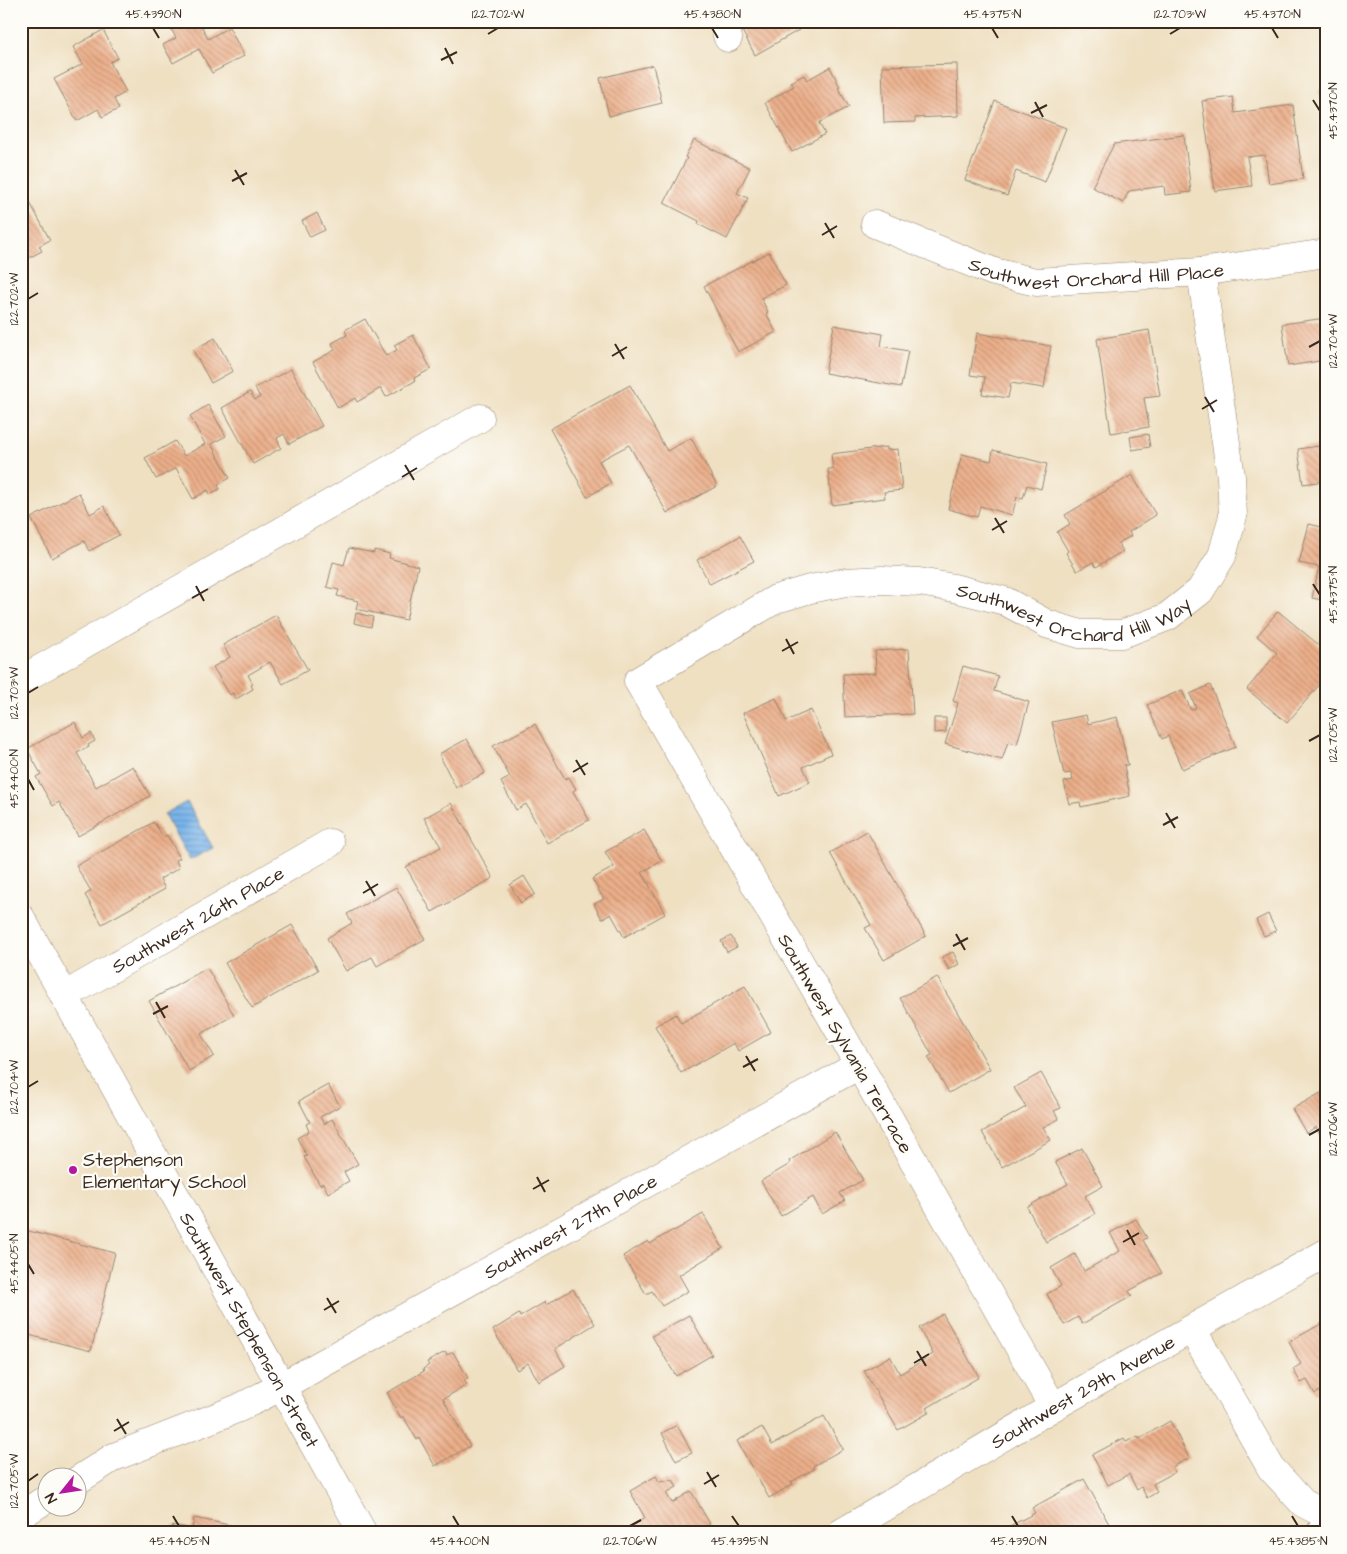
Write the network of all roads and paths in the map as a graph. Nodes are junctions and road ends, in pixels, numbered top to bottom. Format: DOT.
graph roads {
  1 [pos="876,224"];
  2 [pos="1326,253"];
  3 [pos="1201,272"];
  4 [pos="480,418"];
  5 [pos="21,680"];
  6 [pos="638,681"];
  7 [pos="330,843"];
  8 [pos="21,918"];
  9 [pos="64,996"];
  10 [pos="860,1065"];
  11 [pos="1326,1253"];
  12 [pos="1192,1329"];
  13 [pos="282,1386"];
  14 [pos="1053,1407"];
  15 [pos="88,1474"];
  16 [pos="38,1504"];
  17 [pos="21,1515"];
  18 [pos="1321,1521"];
  19 [pos="363,1533"];
  20 [pos="841,1533"];
  1 -- 3 [label="street, Southwest Orchard Hill Place"];
  2 -- 3 [label="street, Southwest Orchard Hill Place"];
  3 -- 6 [label="street, Southwest Orchard Hill Way"];
  4 -- 5 [label="street"];
  6 -- 10 [label="street, Southwest Sylvania Terrace"];
  7 -- 9 [label="street, Southwest 26th Place"];
  8 -- 9 [label="street, Southwest Stephenson Street"];
  9 -- 13 [label="street, Southwest Stephenson Street"];
  10 -- 13 [label="street, Southwest 27th Place"];
  10 -- 14 [label="street, Southwest Sylvania Terrace"];
  11 -- 12 [label="street, Southwest 29th Avenue"];
  12 -- 14 [label="street, Southwest 29th Avenue"];
  12 -- 18 [label="street"];
  13 -- 15 [label="street, Southwest 27th Place"];
  13 -- 19 [label="street, Southwest Stephenson Street"];
  14 -- 20 [label="street, Southwest 29th Avenue"];
  16 -- 17 [label="street"];
}
